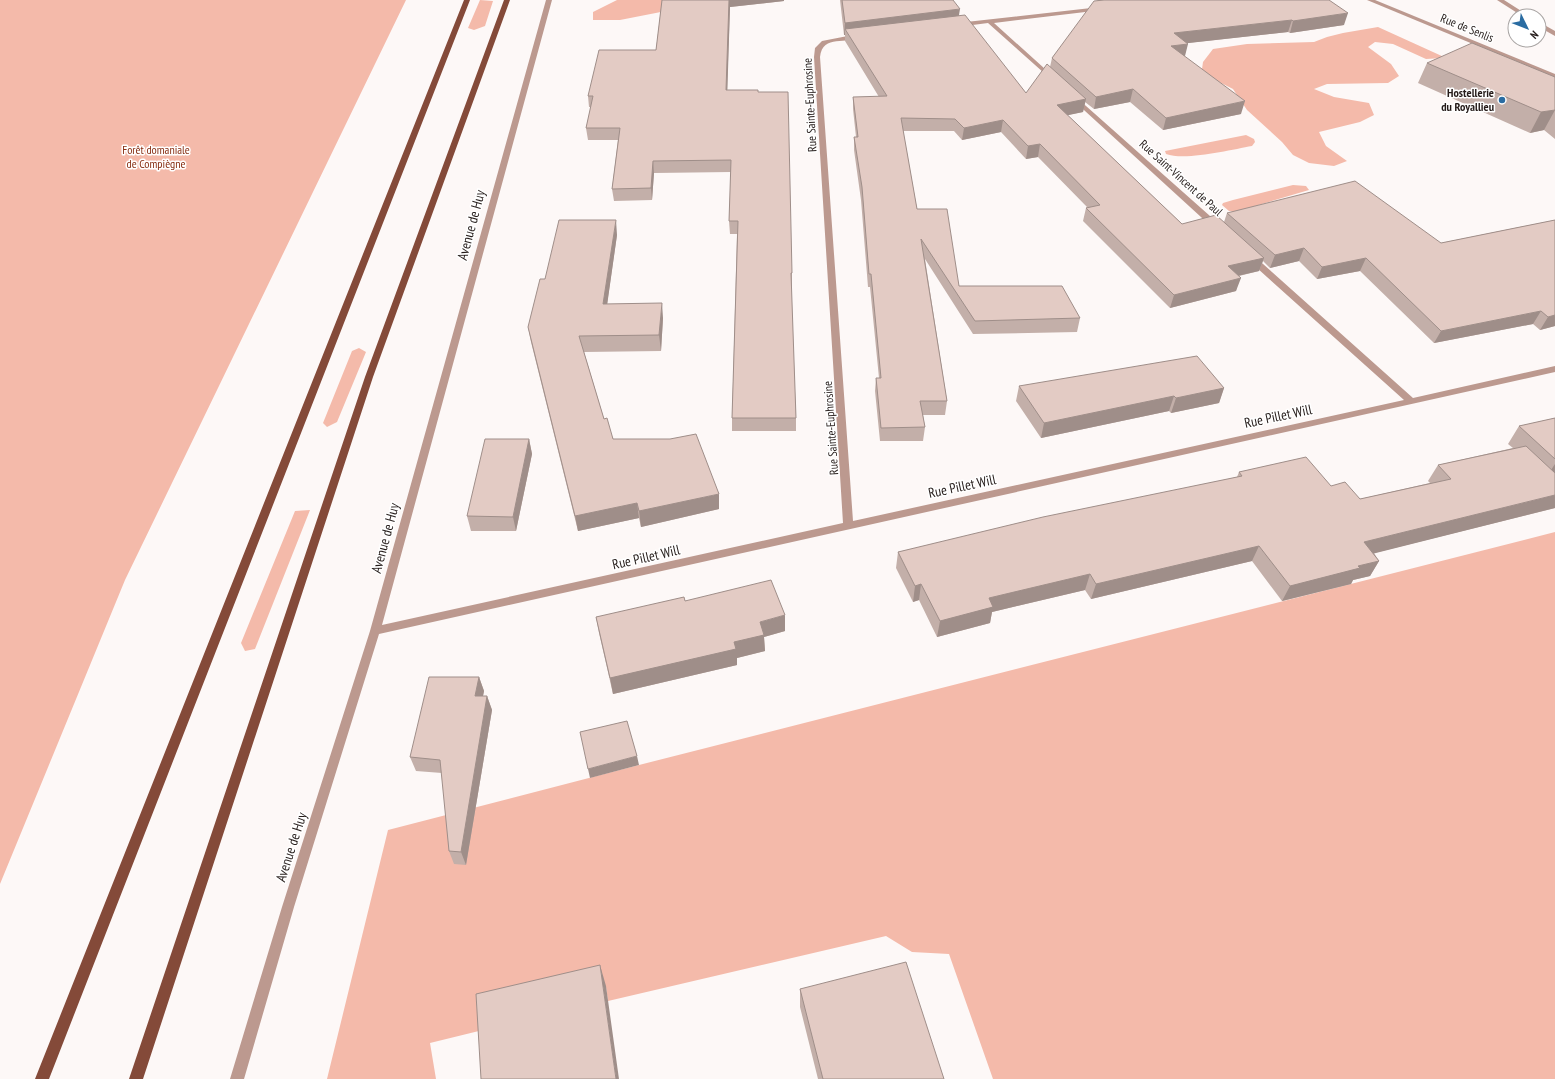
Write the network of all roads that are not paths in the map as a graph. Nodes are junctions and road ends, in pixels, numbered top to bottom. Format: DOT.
graph roads {
  1 [pos="468,0"];
  2 [pos="507,0"];
  3 [pos="548,0"];
  4 [pos="1370,0"];
  5 [pos="1500,0"];
  6 [pos="1108,8"];
  7 [pos="1513,8"];
  8 [pos="989,22"];
  9 [pos="949,26"];
  10 [pos="870,34"];
  11 [pos="1555,76"];
  12 [pos="1221,230"];
  13 [pos="1245,252"];
  14 [pos="1555,370"];
  15 [pos="1411,401"];
  16 [pos="848,526"];
  17 [pos="375,631"];
  18 [pos="42,1079"];
  19 [pos="136,1079"];
  20 [pos="237,1079"];
  1 -- 18 [label="main road"];
  2 -- 19 [label="main road"];
  3 -- 17 [label="street, Avenue de Huy"];
  4 -- 11 [label="street, Rue de Senlis"];
  5 -- 7 [label="street"];
  6 -- 8 [label="street"];
  8 -- 9 [label="street"];
  8 -- 12 [label="street, Rue Saint-Vincent de Paul"];
  10 -- 16 [label="street, Rue Sainte-Euphrosine"];
  13 -- 15 [label="street"];
  14 -- 15 [label="street, Rue Pillet Will"];
  15 -- 16 [label="street, Rue Pillet Will"];
  16 -- 17 [label="street, Rue Pillet Will"];
  17 -- 20 [label="street, Avenue de Huy"];
}
